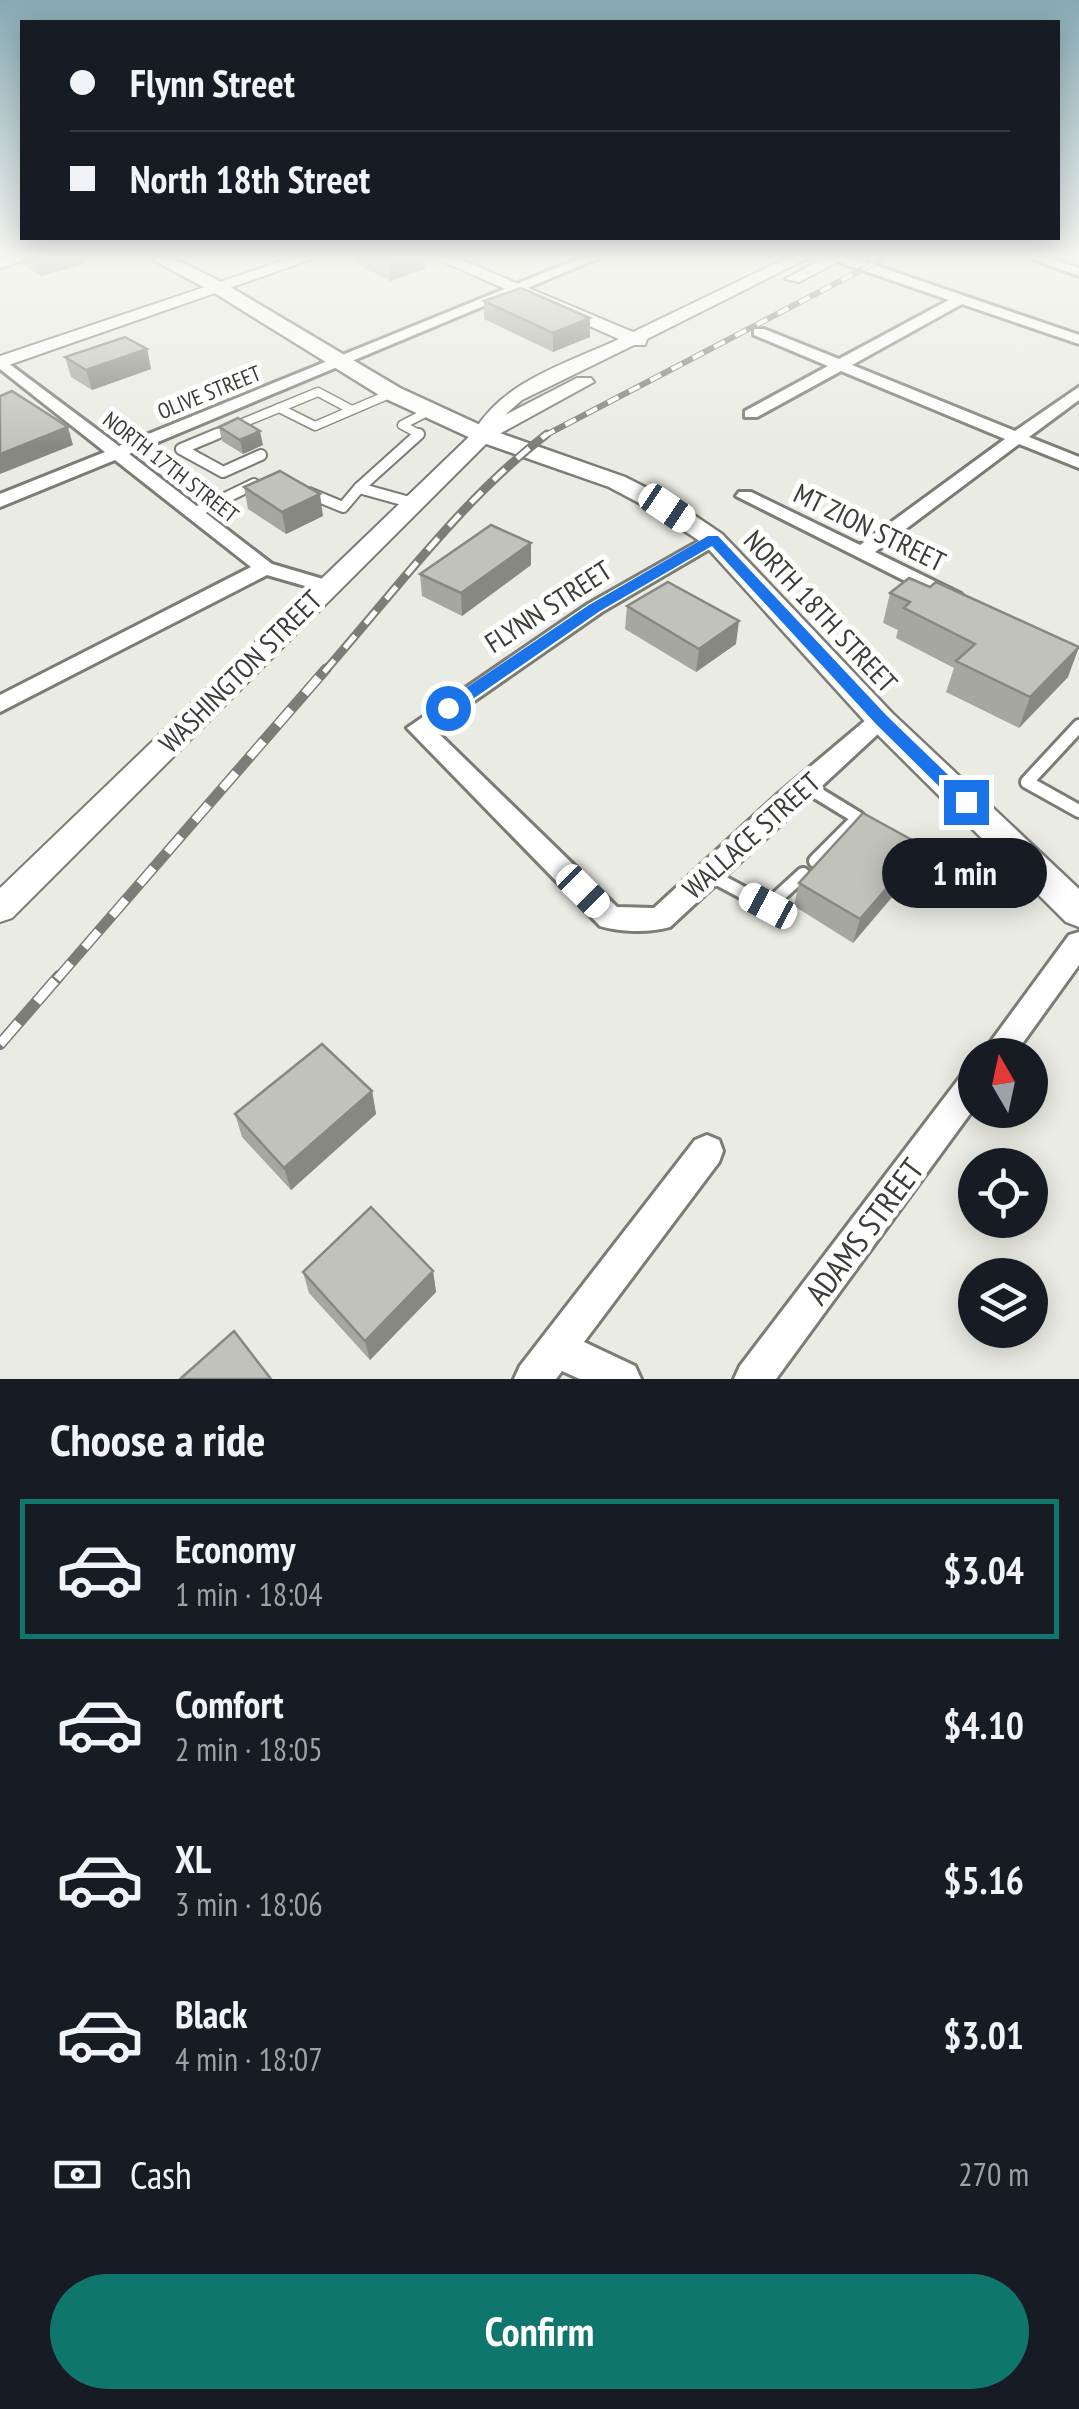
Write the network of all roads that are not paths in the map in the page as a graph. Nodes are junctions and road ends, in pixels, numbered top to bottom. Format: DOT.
graph roads {
  1 [pos="126,319"];
  2 [pos="269,319"];
  3 [pos="442,319"];
  4 [pos="585,319"];
  5 [pos="670,319"];
  6 [pos="711,319"];
  7 [pos="922,319"];
  8 [pos="1020,319"];
  9 [pos="759,332"];
  10 [pos="631,338"];
  11 [pos="1079,340"];
  12 [pos="655,347"];
  13 [pos="0,362"];
  14 [pos="339,363"];
  15 [pos="837,364"];
  16 [pos="1079,392"];
  17 [pos="392,393"];
  18 [pos="234,406"];
  19 [pos="278,408"];
  20 [pos="352,410"];
  21 [pos="430,410"];
  22 [pos="751,414"];
  23 [pos="256,417"];
  24 [pos="483,434"];
  25 [pos="1020,438"];
  26 [pos="118,454"];
  27 [pos="261,455"];
  28 [pos="1079,462"];
  29 [pos="266,482"];
  30 [pos="293,486"];
  31 [pos="359,488"];
  32 [pos="744,496"];
  33 [pos="0,501"];
  34 [pos="413,503"];
  35 [pos="194,513"];
  36 [pos="713,539"];
  37 [pos="861,553"];
  38 [pos="265,568"];
  39 [pos="326,586"];
  40 [pos="978,610"];
  41 [pos="0,704"];
  42 [pos="882,720"];
  43 [pos="1079,726"];
  44 [pos="804,785"];
  45 [pos="1079,811"];
  46 [pos="815,861"];
  47 [pos="708,874"];
  48 [pos="803,874"];
  49 [pos="0,909"];
  50 [pos="1079,912"];
  51 [pos="610,918"];
  52 [pos="1079,944"];
  53 [pos="1009,1038"];
  54 [pos="958,1105"];
  55 [pos="706,1151"];
  56 [pos="556,1350"];
  57 [pos="533,1379"];
  58 [pos="622,1379"];
  59 [pos="753,1379"];
  1 -- 13 [label="street"];
  2 -- 14 [label="main road, NORTH 18TH STREET"];
  3 -- 14 [label="street, OLIVE STREET"];
  4 -- 10 [label="street"];
  5 -- 10 [label="street, WASHINGTON STREET"];
  6 -- 12 [label="street, WASHINGTON STREET"];
  7 -- 15 [label="street"];
  8 -- 11 [label="street"];
  9 -- 15 [label="street"];
  10 -- 12 [label="street"];
  10 -- 24 [label="street, WASHINGTON STREET"];
  12 -- 24 [label="street, WASHINGTON STREET"];
  13 -- 26 [label="street, NORTH 17TH STREET"];
  14 -- 17 [label="main road, NORTH 18TH STREET"];
  14 -- 18 [label="street, OLIVE STREET"];
  15 -- 22 [label="street"];
  15 -- 25 [label="street"];
  16 -- 25 [label="street"];
  17 -- 20 [label="lane"];
  17 -- 21 [label="main road, NORTH 18TH STREET"];
  18 -- 23 [label="lane"];
  18 -- 26 [label="street, OLIVE STREET"];
  19 -- 20 [label="lane"];
  19 -- 20 [label="lane"];
  19 -- 23 [label="lane"];
  21 -- 24 [label="main road, NORTH 18TH STREET"];
  21 -- 31 [label="lane"];
  23 -- 27 [label="lane"];
  24 -- 34 [label="street, WASHINGTON STREET"];
  24 -- 36 [label="main road, NORTH 18TH STREET"];
  25 -- 28 [label="street"];
  25 -- 37 [label="street"];
  26 -- 33 [label="street, OLIVE STREET"];
  26 -- 35 [label="street, NORTH 17TH STREET"];
  29 -- 35 [label="lane"];
  30 -- 31 [label="lane"];
  31 -- 34 [label="lane"];
  32 -- 37 [label="street, MT ZION STREET"];
  34 -- 39 [label="street, WASHINGTON STREET"];
  35 -- 38 [label="street, NORTH 17TH STREET"];
  36 -- 42 [label="main road, NORTH 18TH STREET"];
  36 -- 51 [label="street, FLYNN STREET"];
  37 -- 40 [label="street, MT ZION STREET"];
  38 -- 39 [label="street, NORTH 17TH STREET"];
  38 -- 41 [label="street"];
  39 -- 49 [label="street, WASHINGTON STREET"];
  42 -- 44 [label="street, WALLACE STREET"];
  42 -- 50 [label="main road, NORTH 18TH STREET"];
  43 -- 45 [label="lane"];
  44 -- 46 [label="lane"];
  44 -- 47 [label="street, WALLACE STREET"];
  47 -- 48 [label="lane"];
  47 -- 51 [label="street, WALLACE STREET"];
  52 -- 53 [label="street"];
  54 -- 59 [label="street, ADAMS STREET"];
  55 -- 56 [label="street"];
  56 -- 57 [label="street"];
  56 -- 58 [label="street"];
}
